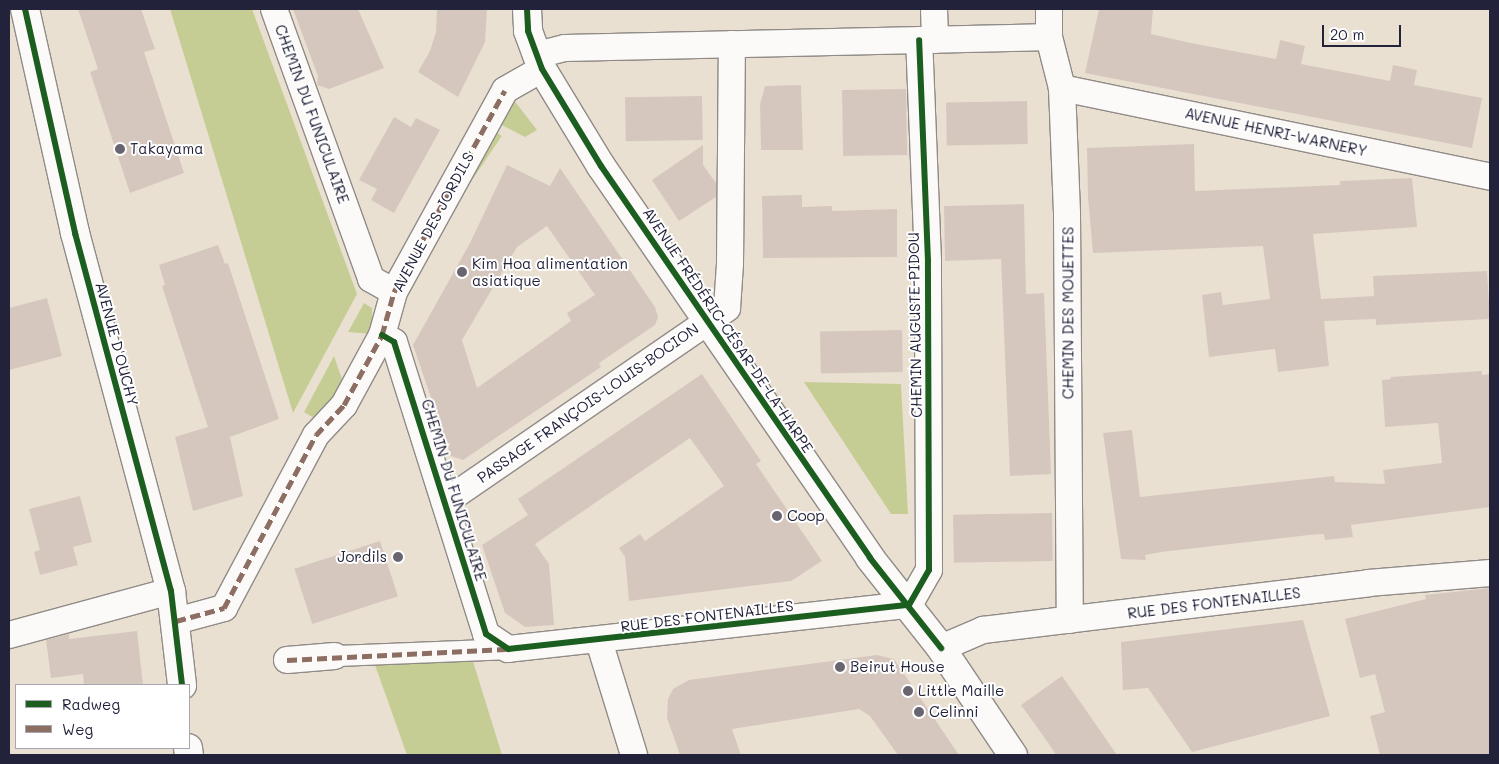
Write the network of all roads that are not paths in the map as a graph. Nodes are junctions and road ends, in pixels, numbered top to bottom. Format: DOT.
graph roads {
  1 [pos="25,9"];
  2 [pos="274,9"];
  3 [pos="527,9"];
  4 [pos="934,9"];
  5 [pos="1049,9"];
  6 [pos="1049,36"];
  7 [pos="927,40"];
  8 [pos="732,44"];
  9 [pos="539,62"];
  10 [pos="1062,88"];
  11 [pos="1490,177"];
  12 [pos="394,292"];
  13 [pos="707,321"];
  14 [pos="382,335"];
  15 [pos="445,502"];
  16 [pos="1490,573"];
  17 [pos="171,591"];
  18 [pos="909,605"];
  19 [pos="1070,620"];
  20 [pos="176,621"];
  21 [pos="9,635"];
  22 [pos="599,640"];
  23 [pos="941,648"];
  24 [pos="508,649"];
  25 [pos="335,656"];
  26 [pos="287,660"];
  27 [pos="182,684"];
  28 [pos="634,755"];
  29 [pos="1013,755"];
  1 -- 17 [label="street, AVENUE D'OUCHY"];
  2 -- 12 [label="street, CHEMIN DU FUNICULAIRE"];
  3 -- 9 [label="street, AVENUE FRÉDÉRIC-CÉSAR-DE-LA-HARPE"];
  4 -- 7 [label="street, CHEMIN AUGUSTE-PIDOU"];
  5 -- 6 [label="street, CHEMIN DES MOUETTES"];
  6 -- 7 [label="street"];
  6 -- 10 [label="street, CHEMIN DES MOUETTES"];
  7 -- 8 [label="street"];
  7 -- 18 [label="street, CHEMIN AUGUSTE-PIDOU"];
  8 -- 9 [label="street"];
  8 -- 13 [label="street"];
  9 -- 12 [label="street, AVENUE DES JORDILS"];
  9 -- 13 [label="street, AVENUE FRÉDÉRIC-CÉSAR-DE-LA-HARPE"];
  10 -- 11 [label="street, AVENUE HENRI-WARNERY"];
  10 -- 19 [label="street, CHEMIN DES MOUETTES"];
  12 -- 14 [label="street, AVENUE DES JORDILS"];
  13 -- 15 [label="street, PASSAGE FRANÇOIS-LOUIS-BOCION"];
  13 -- 18 [label="street, AVENUE FRÉDÉRIC-CÉSAR-DE-LA-HARPE"];
  14 -- 15 [label="street, CHEMIN DU FUNICULAIRE"];
  14 -- 20 [label="street, AVENUE DES JORDILS"];
  15 -- 24 [label="street, CHEMIN DU FUNICULAIRE"];
  16 -- 19 [label="street, RUE DES FONTENAILLES"];
  17 -- 20 [label="street, AVENUE D'OUCHY"];
  17 -- 21 [label="street"];
  18 -- 22 [label="street, RUE DES FONTENAILLES"];
  18 -- 23 [label="street, AVENUE FRÉDÉRIC-CÉSAR-DE-LA-HARPE"];
  19 -- 23 [label="street, RUE DES FONTENAILLES"];
  20 -- 27 [label="street, AVENUE D'OUCHY"];
  22 -- 24 [label="street, RUE DES FONTENAILLES"];
  22 -- 28 [label="street"];
  23 -- 29 [label="street, AVENUE FRÉDÉRIC-CÉSAR-DE-LA-HARPE"];
  24 -- 25 [label="street, RUE DES FONTENAILLES"];
  25 -- 26 [label="street, RUE DES FONTENAILLES"];
}
